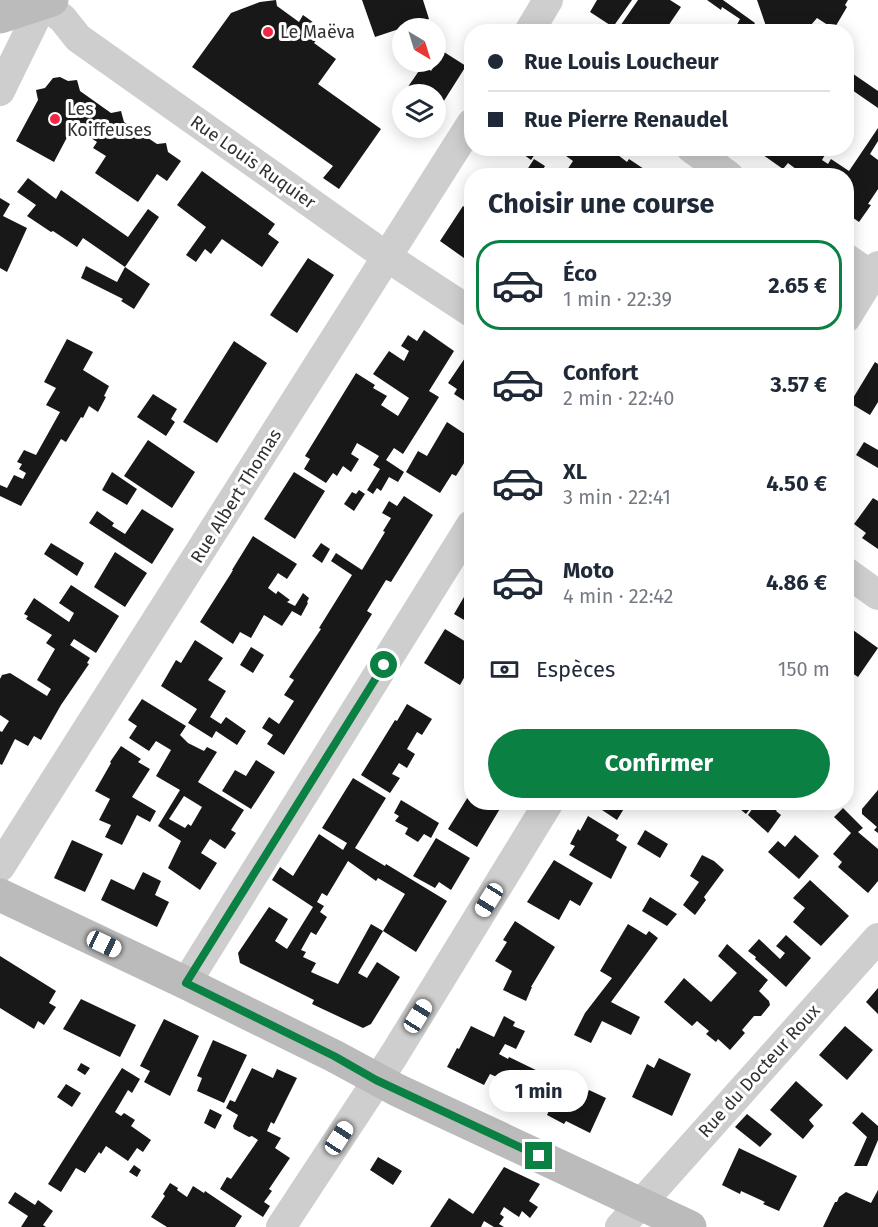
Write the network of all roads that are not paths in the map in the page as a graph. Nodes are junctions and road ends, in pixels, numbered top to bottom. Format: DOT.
graph roads {
  1 [pos="548,0"];
  2 [pos="46,1"];
  3 [pos="0,17"];
  4 [pos="534,24"];
  5 [pos="0,91"];
  6 [pos="464,135"];
  7 [pos="702,156"];
  8 [pos="718,168"];
  9 [pos="387,257"];
  10 [pos="854,262"];
  11 [pos="875,271"];
  12 [pos="854,305"];
  13 [pos="464,307"];
  14 [pos="464,536"];
  15 [pos="854,578"];
  16 [pos="878,595"];
  17 [pos="544,810"];
  18 [pos="0,867"];
  19 [pos="0,895"];
  20 [pos="878,938"];
  21 [pos="186,983"];
  22 [pos="376,1080"];
  23 [pos="630,1215"];
  24 [pos="281,1227"];
  25 [pos="690,1227"];
  1 -- 4 [label="street"];
  2 -- 3 [label="street"];
  2 -- 5 [label="street"];
  2 -- 9 [label="street, Rue Louis Ruquier"];
  6 -- 9 [label="street, Rue Albert Thomas"];
  7 -- 8 [label="street"];
  9 -- 13 [label="street, Rue Louis Ruquier"];
  9 -- 18 [label="street, Rue Albert Thomas"];
  10 -- 11 [label="street"];
  11 -- 12 [label="street"];
  14 -- 21 [label="street"];
  15 -- 16 [label="street"];
  17 -- 22 [label="street"];
  19 -- 21 [label="street"];
  20 -- 23 [label="street, Rue du Docteur Roux"];
  21 -- 22 [label="street"];
  22 -- 23 [label="street"];
  22 -- 24 [label="street"];
  23 -- 25 [label="street"];
}
